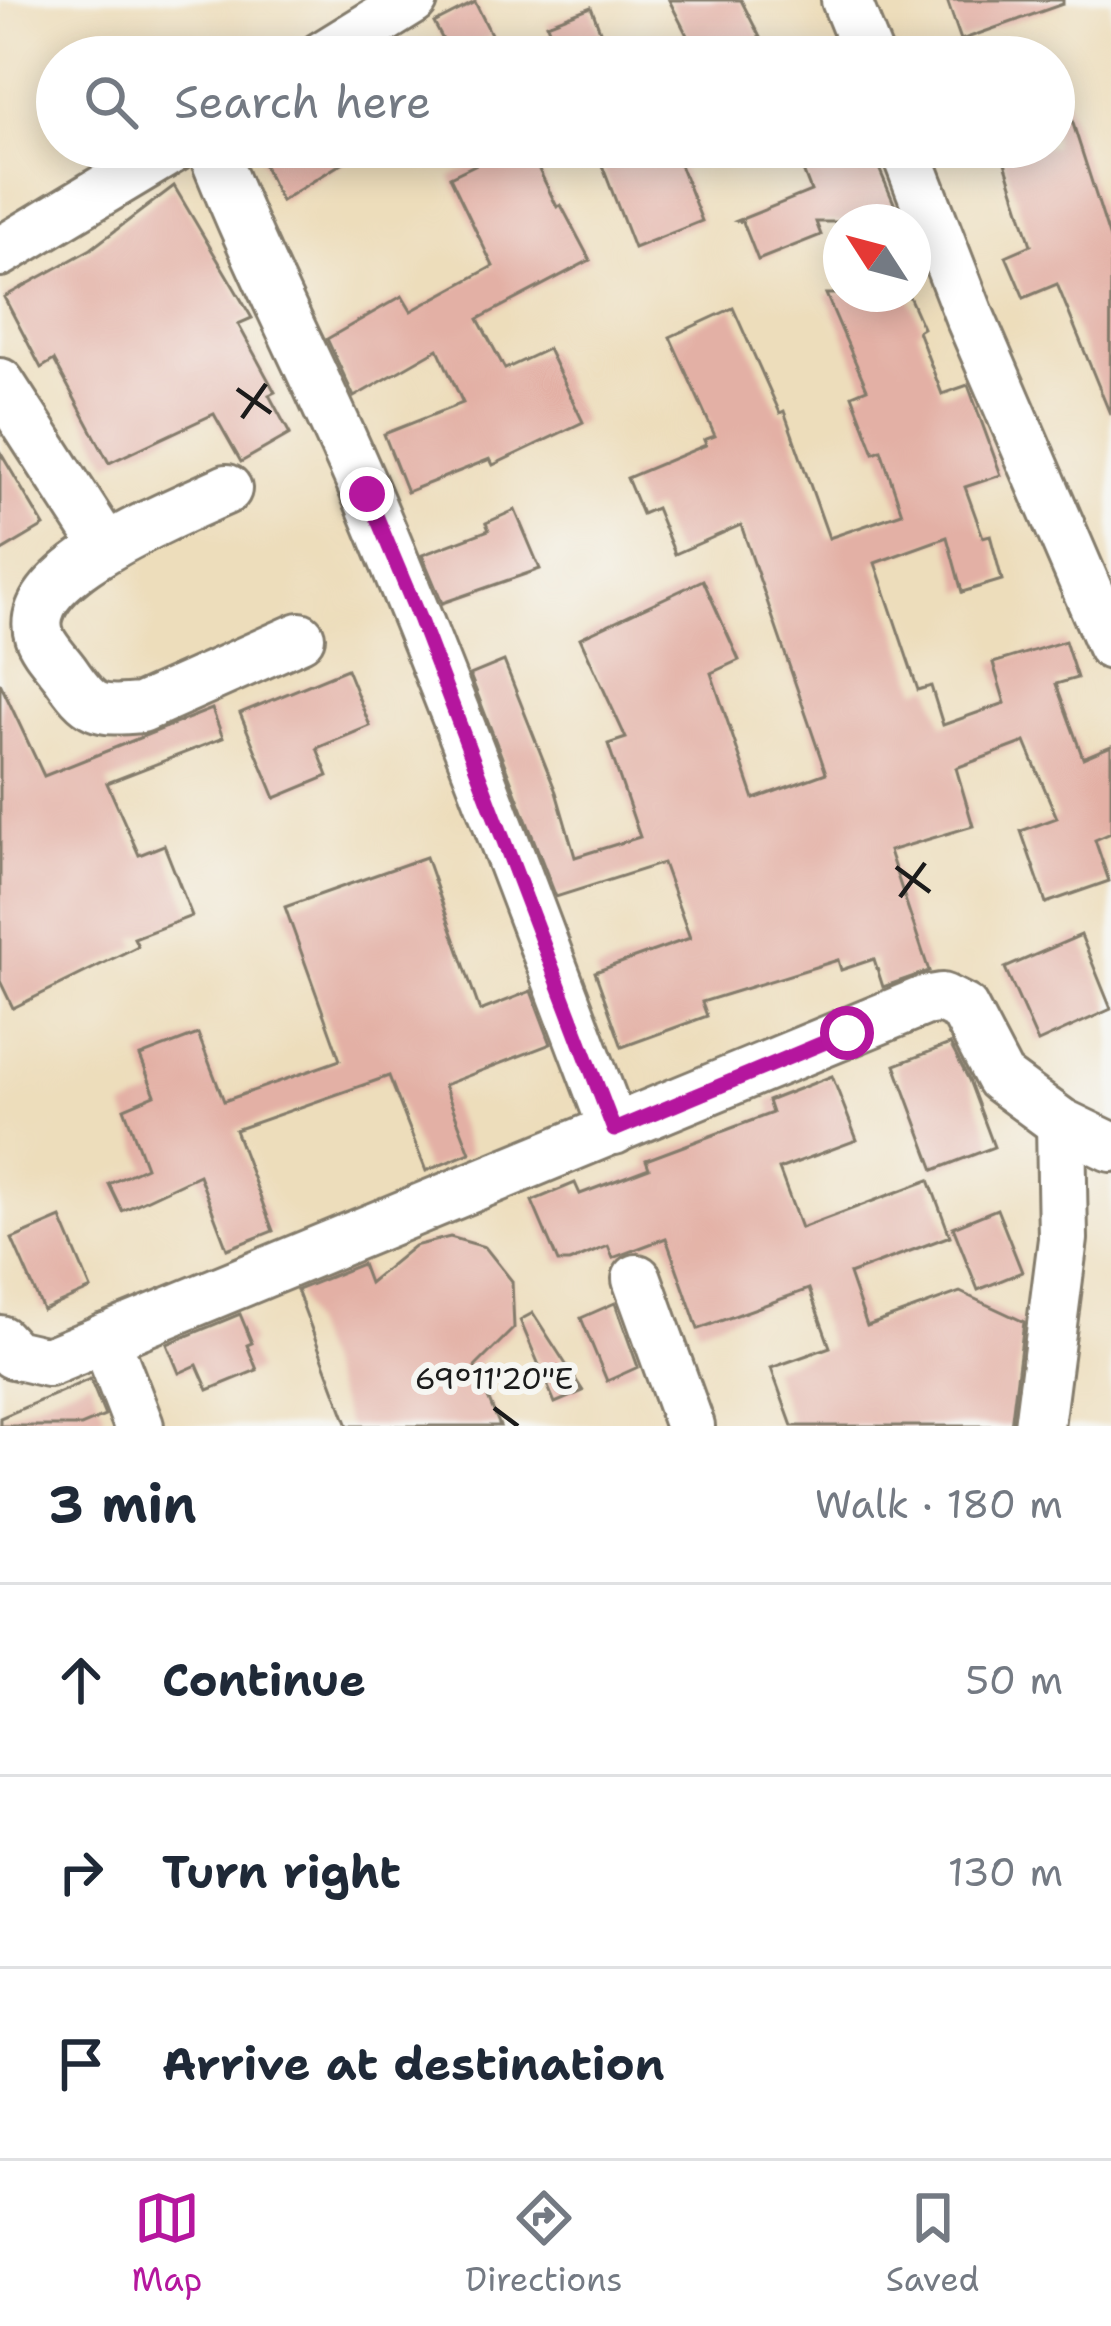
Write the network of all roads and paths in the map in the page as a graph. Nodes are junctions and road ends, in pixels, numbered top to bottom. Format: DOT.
graph roads {
  1 [pos="413,0"];
  2 [pos="846,0"];
  3 [pos="355,36"];
  4 [pos="860,36"];
  5 [pos="140,168"];
  6 [pos="220,168"];
  7 [pos="912,168"];
  8 [pos="0,252"];
  9 [pos="0,383"];
  10 [pos="227,489"];
  11 [pos="106,547"];
  12 [pos="300,637"];
  13 [pos="1111,645"];
  14 [pos="1060,1123"];
  15 [pos="614,1130"];
  16 [pos="1111,1147"];
  17 [pos="637,1280"];
  18 [pos="105,1338"];
  19 [pos="0,1340"];
  20 [pos="140,1426"];
  21 [pos="690,1426"];
  22 [pos="1039,1426"];
  1 -- 3 [label="street"];
  2 -- 4 [label="street"];
  5 -- 8 [label="street"];
  6 -- 15 [label="street"];
  7 -- 13 [label="street"];
  9 -- 11 [label="street"];
  10 -- 11 [label="street"];
  11 -- 12 [label="street"];
  14 -- 15 [label="street"];
  14 -- 16 [label="street"];
  14 -- 22 [label="street"];
  15 -- 18 [label="street"];
  17 -- 21 [label="street"];
  18 -- 19 [label="street"];
  18 -- 20 [label="street"];
}
